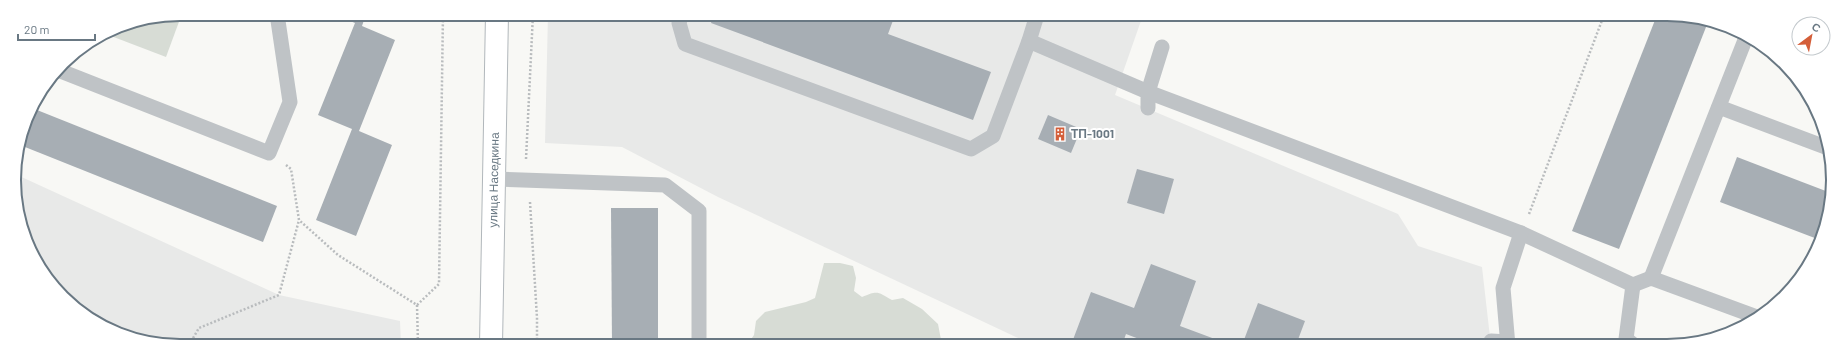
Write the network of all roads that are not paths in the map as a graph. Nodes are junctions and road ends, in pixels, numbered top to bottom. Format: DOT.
graph roads {
  1 [pos="278,21"];
  2 [pos="497,21"];
  3 [pos="680,21"];
  4 [pos="1035,21"];
  5 [pos="1029,41"];
  6 [pos="1745,41"];
  7 [pos="1162,47"];
  8 [pos="63,72"];
  9 [pos="1148,92"];
  10 [pos="1719,107"];
  11 [pos="1148,108"];
  12 [pos="1822,146"];
  13 [pos="494,179"];
  14 [pos="1521,233"];
  15 [pos="1651,278"];
  16 [pos="1633,284"];
  17 [pos="1751,315"];
  18 [pos="491,339"];
  19 [pos="699,339"];
  20 [pos="1508,339"];
  21 [pos="1626,339"];
  1 -- 8 [label="lane"];
  2 -- 13 [label="main road, улица Наседкина"];
  3 -- 5 [label="lane"];
  4 -- 5 [label="lane"];
  5 -- 9 [label="lane"];
  6 -- 10 [label="lane"];
  7 -- 9 [label="lane"];
  9 -- 11 [label="lane"];
  9 -- 14 [label="lane"];
  10 -- 12 [label="lane"];
  10 -- 15 [label="lane"];
  13 -- 18 [label="main road, улица Наседкина"];
  13 -- 19 [label="lane"];
  14 -- 16 [label="lane"];
  14 -- 20 [label="lane"];
  15 -- 16 [label="lane"];
  15 -- 17 [label="lane"];
  16 -- 21 [label="lane"];
}
